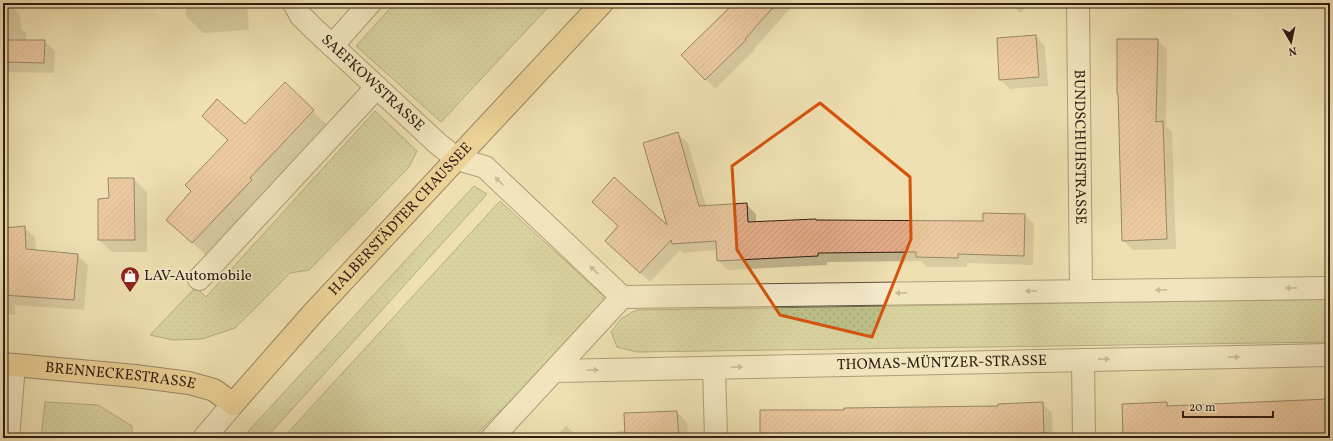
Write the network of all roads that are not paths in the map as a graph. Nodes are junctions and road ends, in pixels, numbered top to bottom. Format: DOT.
graph roads {
  1 [pos="294,3"];
  2 [pos="370,3"];
  3 [pos="602,3"];
  4 [pos="1078,3"];
  5 [pos="332,46"];
  6 [pos="377,87"];
  7 [pos="457,160"];
  8 [pos="199,279"];
  9 [pos="1330,288"];
  10 [pos="1081,291"];
  11 [pos="622,297"];
  12 [pos="1330,355"];
  13 [pos="1082,360"];
  14 [pos="9,364"];
  15 [pos="714,368"];
  16 [pos="554,371"];
  17 [pos="233,404"];
  18 [pos="8,438"];
  19 [pos="204,438"];
  20 [pos="492,438"];
  21 [pos="716,438"];
  22 [pos="1084,438"];
  1 -- 5 [label="street, SAEFKOWSTRASSE"];
  2 -- 5 [label="street"];
  3 -- 7 [label="main road, HALBERSTÄDTER CHAUSSEE"];
  4 -- 10 [label="street, BUNDSCHUHSTRASSE"];
  5 -- 6 [label="street, SAEFKOWSTRASSE"];
  6 -- 7 [label="street, SAEFKOWSTRASSE"];
  6 -- 8 [label="street"];
  11 -- 7 [label="street, one-way"];
  7 -- 17 [label="main road, HALBERSTÄDTER CHAUSSEE"];
  9 -- 10 [label="street, one-way"];
  10 -- 11 [label="street, one-way"];
  11 -- 16 [label="street"];
  13 -- 12 [label="street, THOMAS-MÜNTZER-STRASSE, one-way"];
  15 -- 13 [label="street, THOMAS-MÜNTZER-STRASSE, one-way"];
  13 -- 22 [label="street"];
  14 -- 17 [label="main road, BRENNECKESTRASSE"];
  14 -- 18 [label="street"];
  16 -- 15 [label="street, THOMAS-MÜNTZER-STRASSE, one-way"];
  15 -- 21 [label="street"];
  16 -- 20 [label="street"];
  17 -- 19 [label="street, HALBERSTÄDTER CHAUSSEE"];
}
